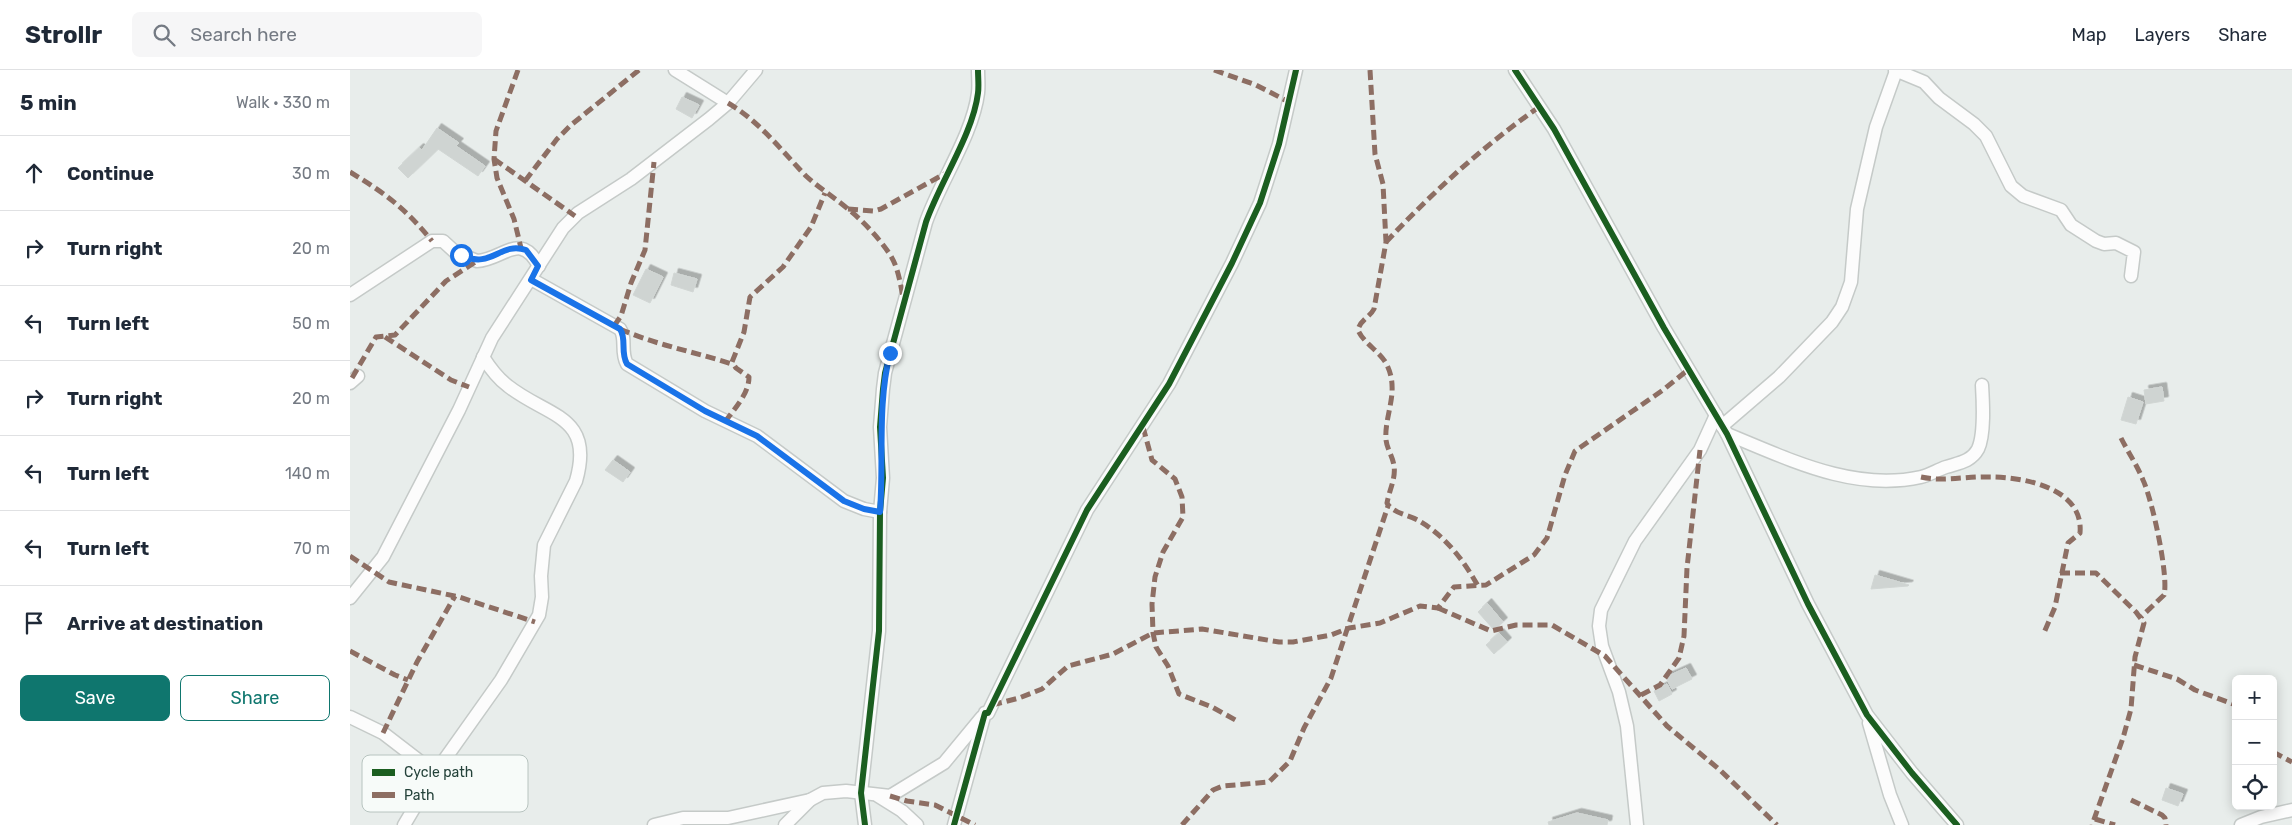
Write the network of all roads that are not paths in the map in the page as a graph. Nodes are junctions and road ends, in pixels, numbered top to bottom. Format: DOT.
graph roads {
  1 [pos="675,70"];
  2 [pos="756,70"];
  3 [pos="978,70"];
  4 [pos="1296,70"];
  5 [pos="1515,70"];
  6 [pos="1895,70"];
  7 [pos="728,103"];
  8 [pos="538,266"];
  9 [pos="2131,276"];
  10 [pos="531,280"];
  11 [pos="350,295"];
  12 [pos="483,357"];
  13 [pos="1982,385"];
  14 [pos="1722,425"];
  15 [pos="880,512"];
  16 [pos="350,598"];
  17 [pos="985,713"];
  18 [pos="1867,715"];
  19 [pos="350,717"];
  20 [pos="412,755"];
  21 [pos="448,755"];
  22 [pos="861,793"];
  23 [pos="878,796"];
  24 [pos="810,800"];
  25 [pos="2292,810"];
  26 [pos="412,812"];
  27 [pos="404,825"];
  28 [pos="654,825"];
  29 [pos="785,825"];
  30 [pos="864,825"];
  31 [pos="916,825"];
  32 [pos="954,825"];
  33 [pos="1636,825"];
  34 [pos="1902,825"];
  35 [pos="1957,825"];
  36 [pos="2240,825"];
  1 -- 7 [label="street"];
  2 -- 7 [label="street"];
  3 -- 15 [label="street"];
  4 -- 17 [label="street"];
  5 -- 14 [label="street"];
  6 -- 9 [label="street"];
  6 -- 14 [label="street"];
  7 -- 8 [label="street"];
  8 -- 10 [label="street"];
  8 -- 11 [label="street"];
  10 -- 12 [label="street"];
  10 -- 15 [label="street"];
  12 -- 16 [label="street"];
  12 -- 21 [label="street"];
  13 -- 14 [label="street"];
  14 -- 18 [label="street"];
  14 -- 33 [label="street"];
  15 -- 22 [label="street"];
  17 -- 23 [label="street"];
  17 -- 32 [label="street"];
  18 -- 34 [label="street"];
  18 -- 35 [label="street"];
  19 -- 20 [label="street"];
  22 -- 23 [label="street"];
  22 -- 24 [label="street"];
  22 -- 30 [label="street"];
  23 -- 31 [label="street"];
  24 -- 28 [label="street"];
  24 -- 29 [label="street"];
  25 -- 36 [label="street"];
  26 -- 27 [label="street"];
}
